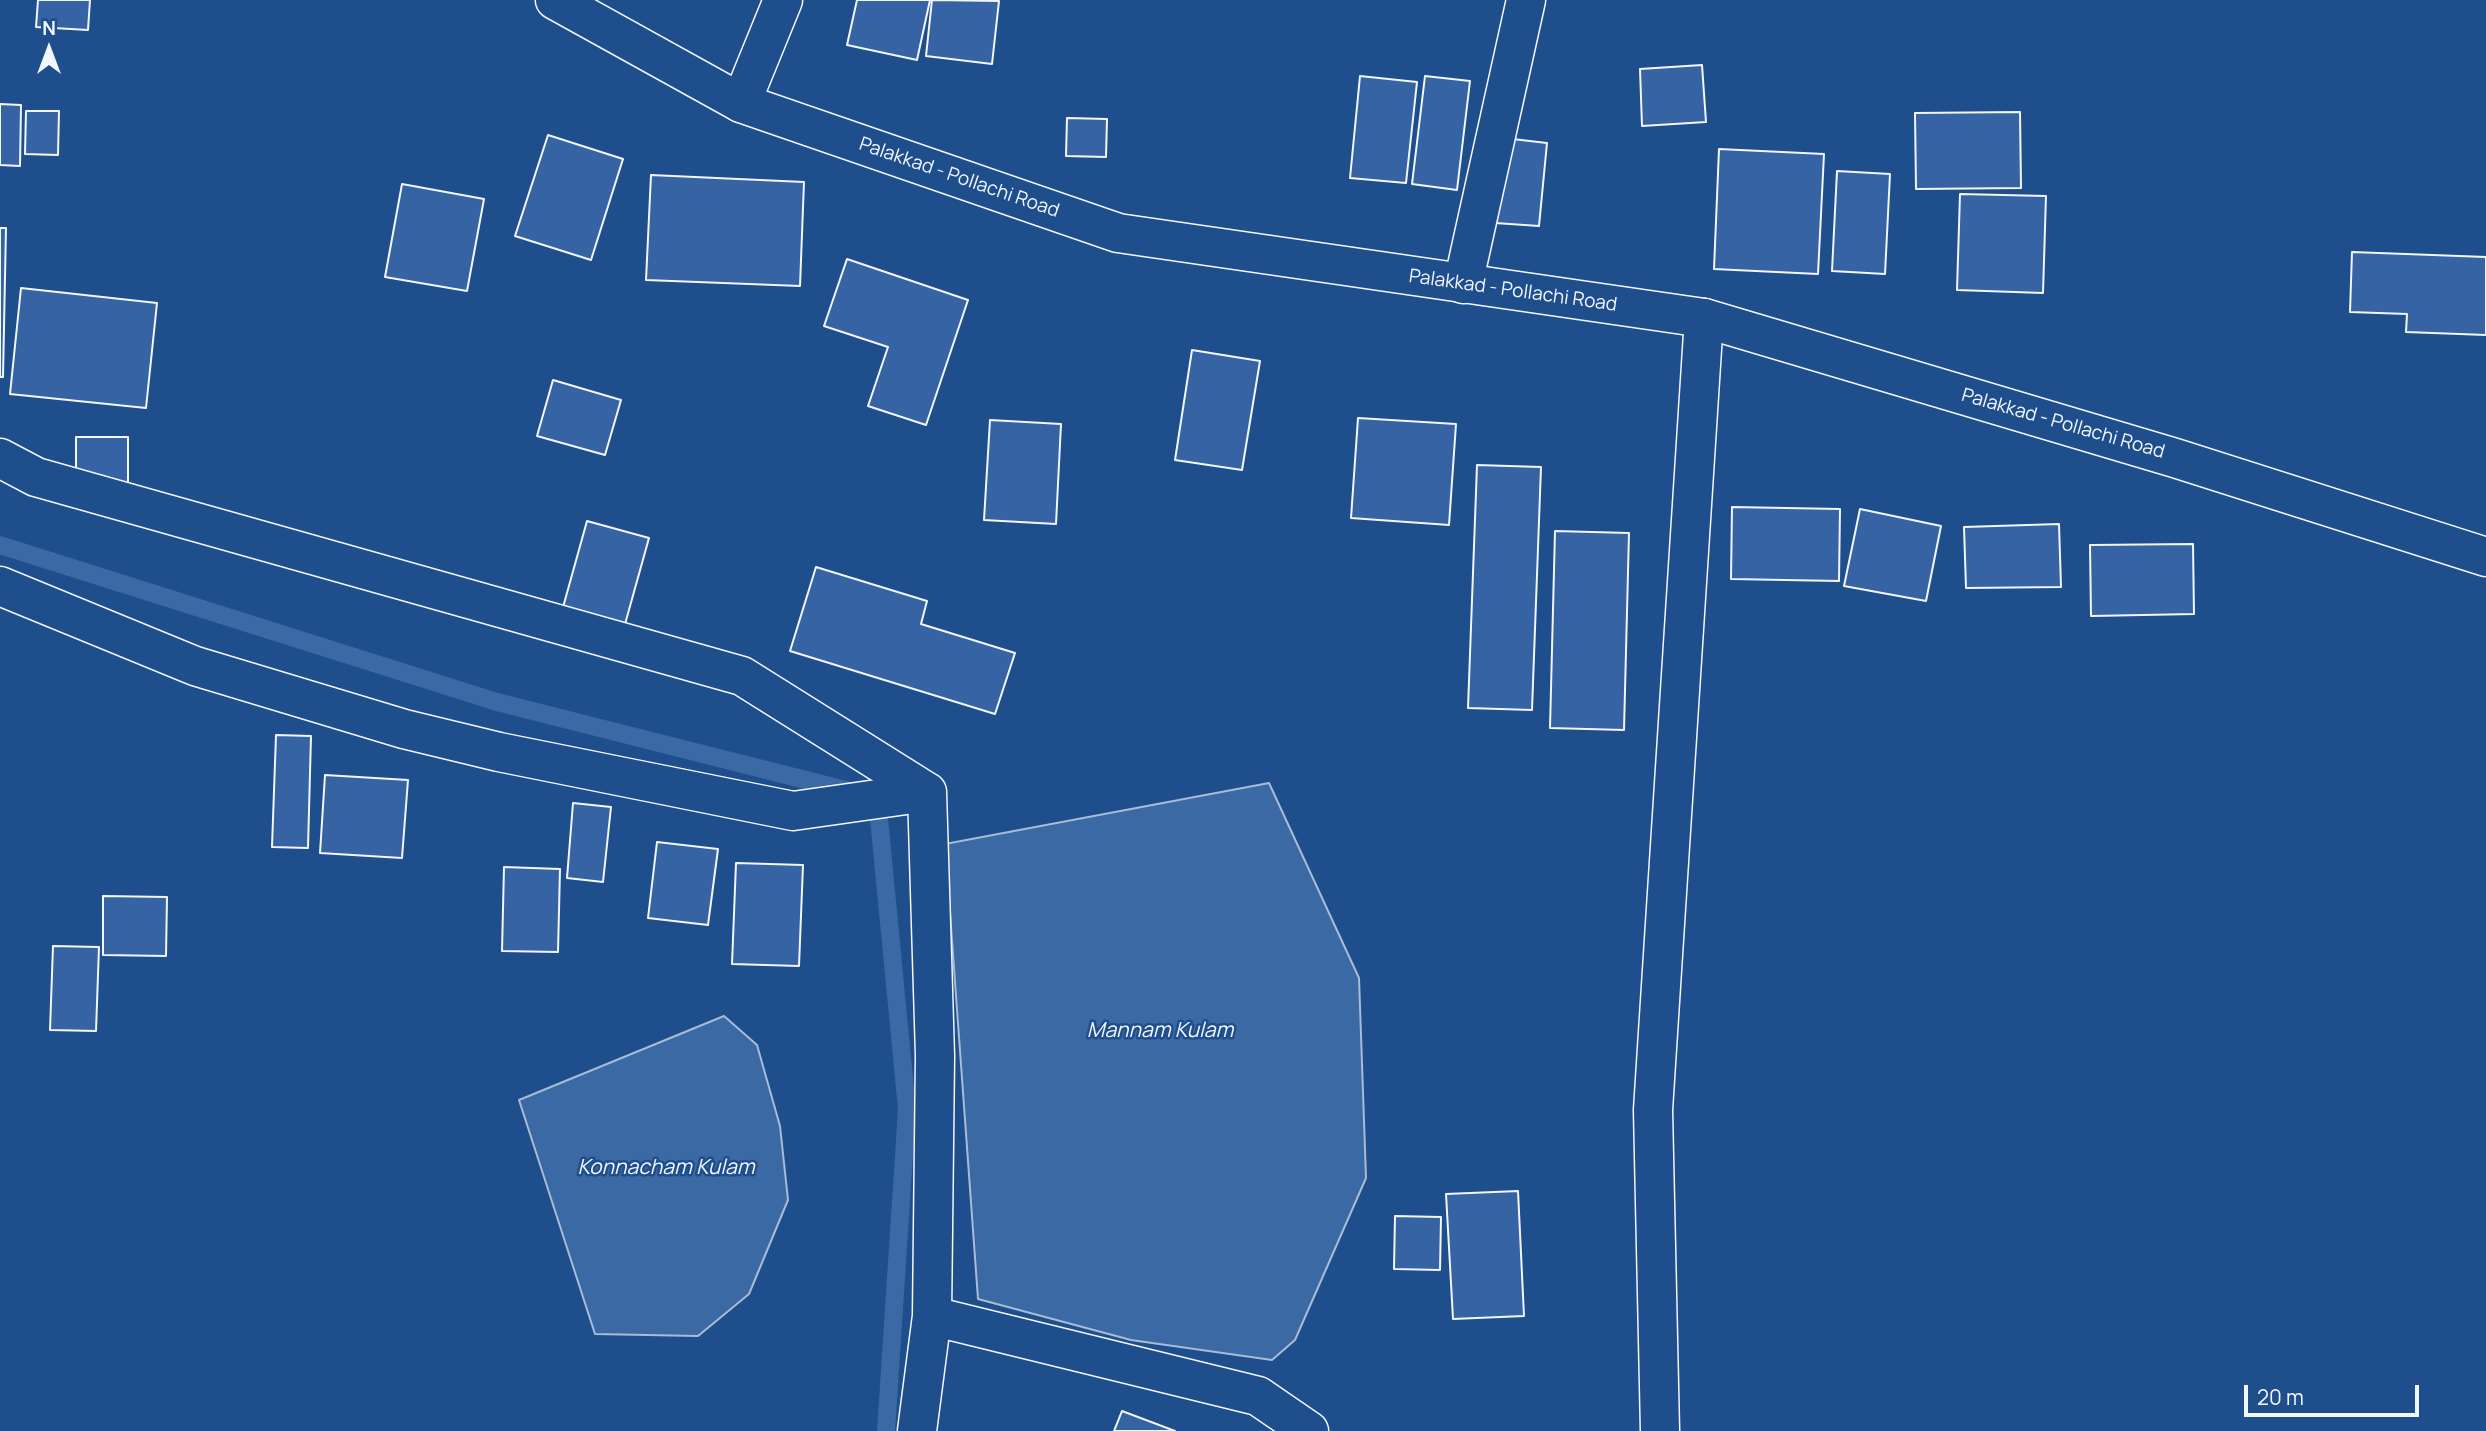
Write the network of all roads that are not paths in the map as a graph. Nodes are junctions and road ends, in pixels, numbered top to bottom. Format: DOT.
graph roads {
  1 [pos="555,0"];
  2 [pos="783,0"];
  3 [pos="1526,0"];
  4 [pos="741,103"];
  5 [pos="1463,284"];
  6 [pos="1704,318"];
  7 [pos="0,458"];
  8 [pos="2486,557"];
  9 [pos="0,586"];
  10 [pos="916,793"];
  11 [pos="932,1316"];
  12 [pos="917,1431"];
  13 [pos="1309,1431"];
  14 [pos="1660,1431"];
  1 -- 4 [label="street, Palakkad - Pollachi Road"];
  2 -- 4 [label="street"];
  3 -- 5 [label="street"];
  4 -- 5 [label="street, Palakkad - Pollachi Road"];
  5 -- 6 [label="street, Palakkad - Pollachi Road"];
  6 -- 8 [label="street, Palakkad - Pollachi Road"];
  6 -- 14 [label="street"];
  7 -- 10 [label="street"];
  9 -- 10 [label="street"];
  10 -- 11 [label="street"];
  11 -- 12 [label="street"];
  11 -- 13 [label="street"];
}
